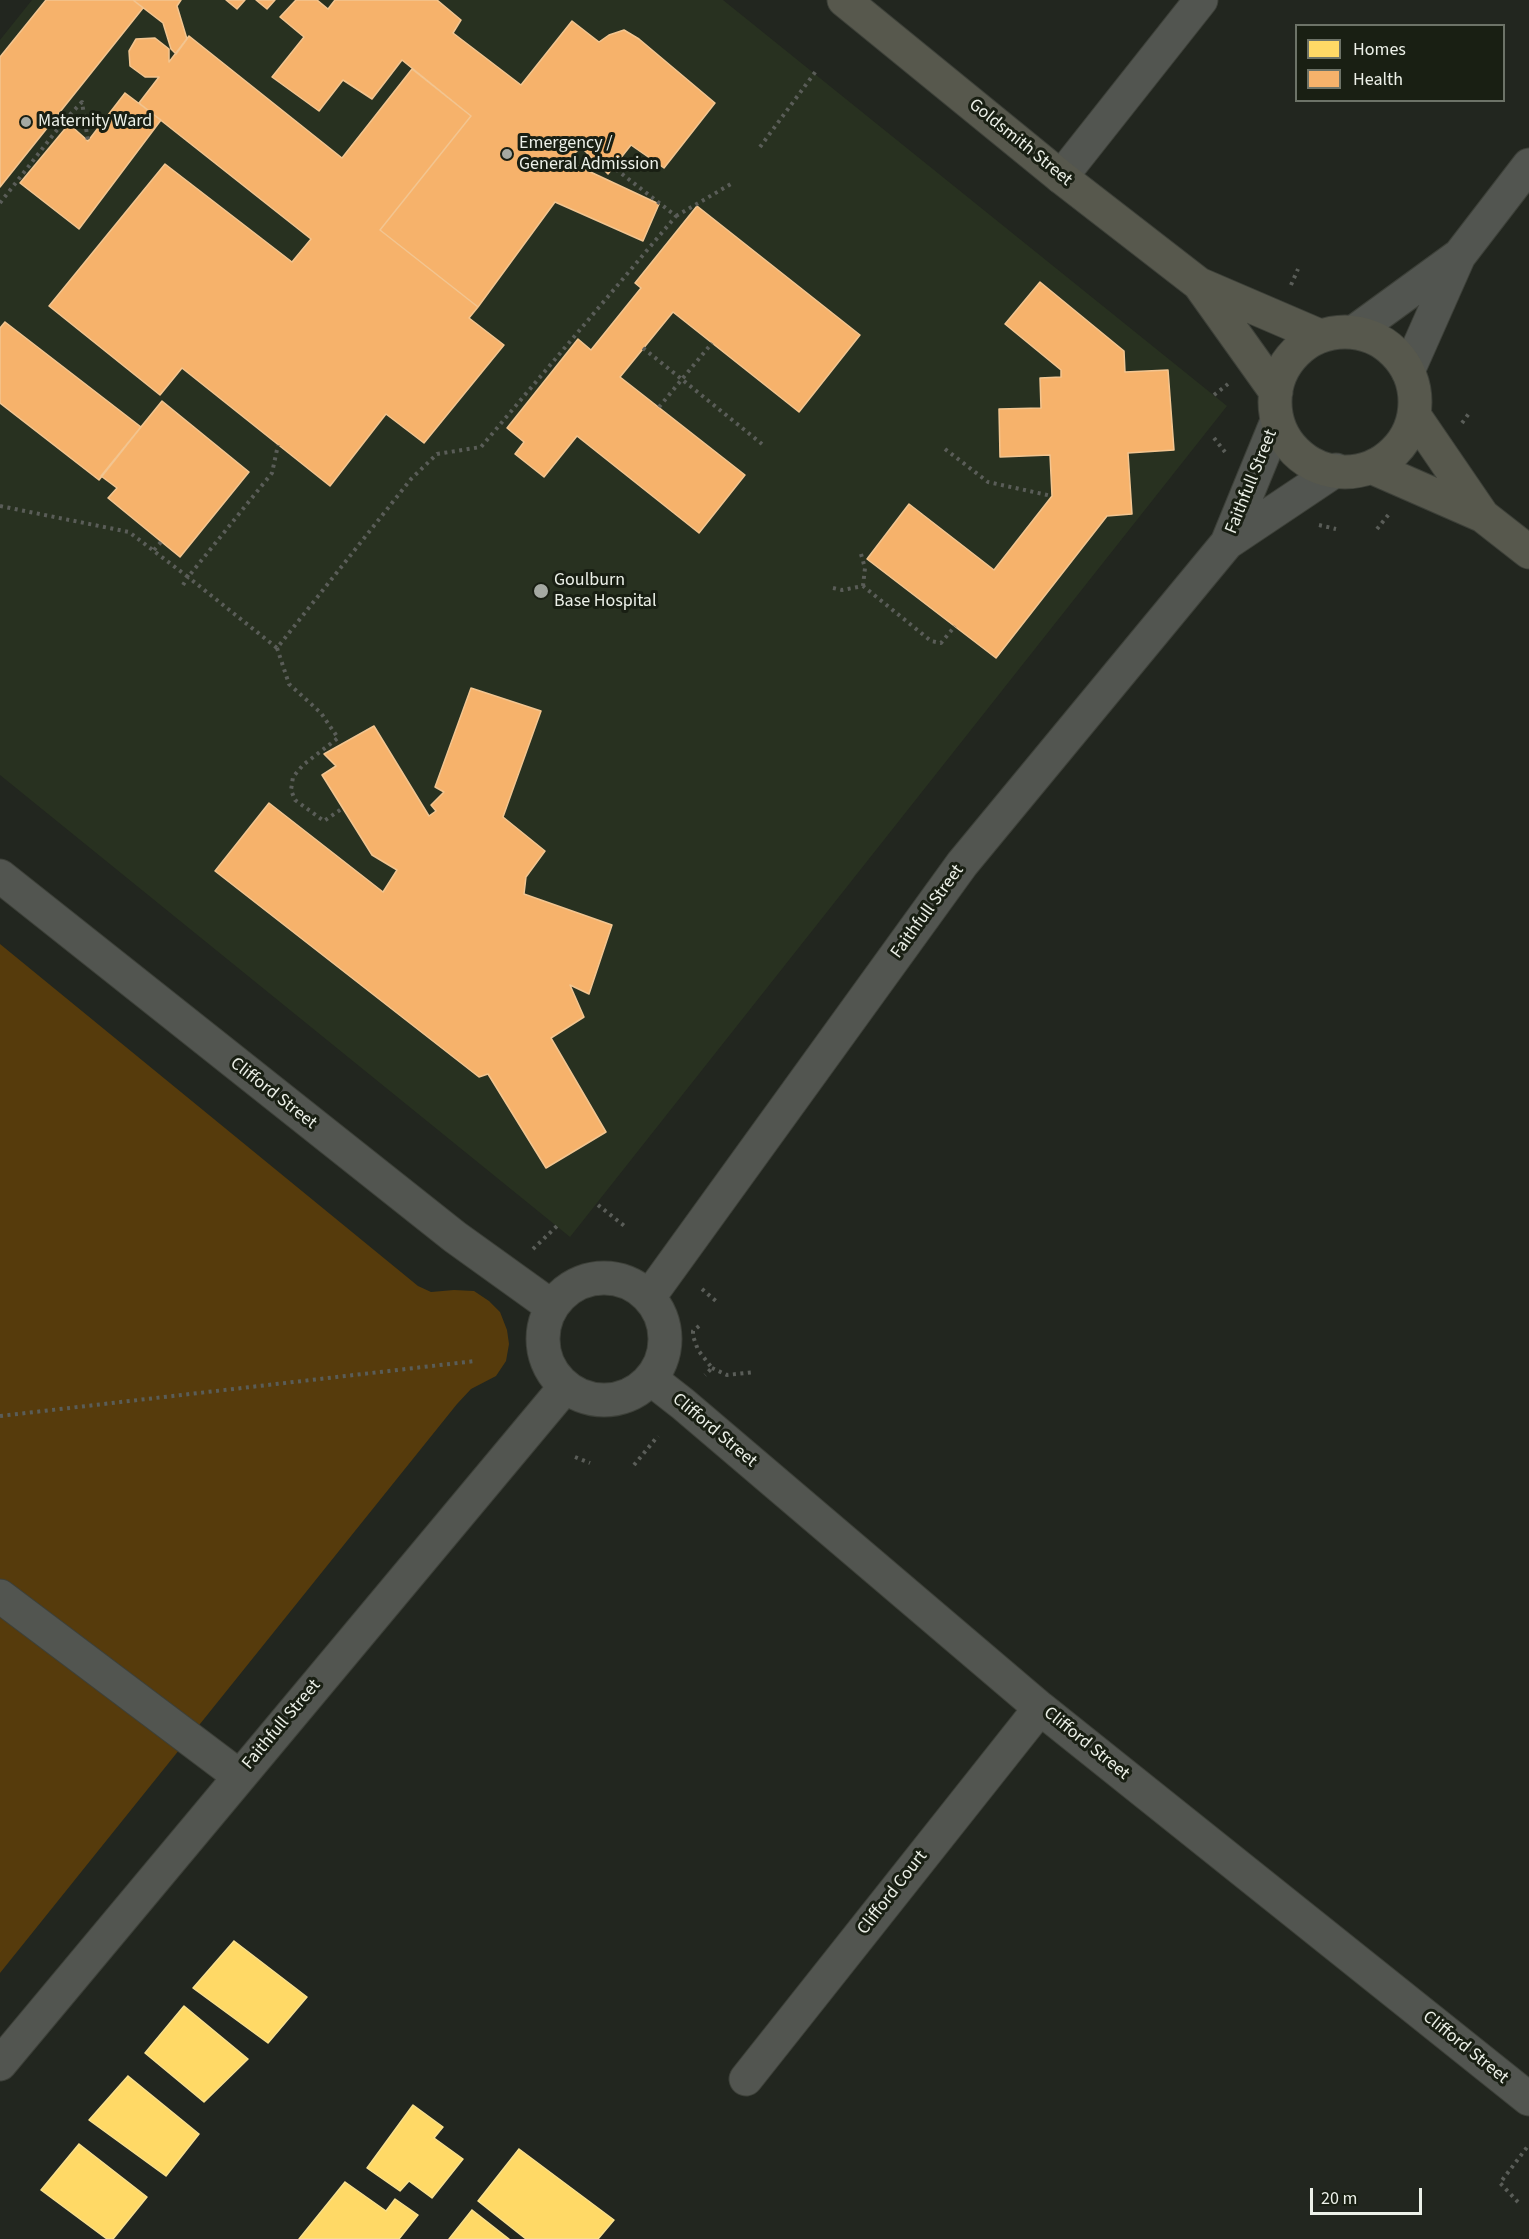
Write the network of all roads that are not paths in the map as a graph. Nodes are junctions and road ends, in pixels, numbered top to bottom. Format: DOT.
graph roads {
  1 [pos="844,0"];
  2 [pos="1201,0"];
  3 [pos="1529,165"];
  4 [pos="1061,177"];
  5 [pos="1458,256"];
  6 [pos="1199,284"];
  7 [pos="1354,332"];
  8 [pos="1320,336"];
  9 [pos="1408,371"];
  10 [pos="1276,406"];
  11 [pos="1414,414"];
  12 [pos="1371,467"];
  13 [pos="1336,470"];
  14 [pos="1484,516"];
  15 [pos="1227,543"];
  16 [pos="1529,552"];
  17 [pos="0,876"];
  18 [pos="649,1297"];
  19 [pos="551,1306"];
  20 [pos="651,1379"];
  21 [pos="565,1387"];
  22 [pos="0,1596"];
  23 [pos="1040,1708"];
  24 [pos="239,1776"];
  25 [pos="0,2064"];
  26 [pos="746,2079"];
  27 [pos="1529,2099"];
  1 -- 4 [label="main road, Goldsmith Street"];
  2 -- 4 [label="street"];
  3 -- 5 [label="street"];
  4 -- 6 [label="main road, Goldsmith Street"];
  5 -- 7 [label="street"];
  5 -- 9 [label="street"];
  6 -- 8 [label="main road, Goldsmith Street"];
  6 -- 10 [label="main road, Goldsmith Street"];
  7 -- 8 [label="main road"];
  7 -- 9 [label="main road"];
  8 -- 10 [label="main road"];
  9 -- 11 [label="main road"];
  10 -- 13 [label="main road"];
  10 -- 15 [label="street, Faithfull Street"];
  11 -- 12 [label="main road"];
  11 -- 14 [label="main road"];
  12 -- 13 [label="main road"];
  12 -- 14 [label="main road"];
  13 -- 15 [label="street, Faithfull Street"];
  14 -- 16 [label="main road"];
  15 -- 18 [label="street, Faithfull Street"];
  17 -- 19 [label="street, Clifford Street"];
  18 -- 19 [label="street"];
  18 -- 20 [label="street"];
  19 -- 21 [label="street"];
  20 -- 21 [label="street"];
  20 -- 23 [label="street, Clifford Street"];
  21 -- 24 [label="street, Faithfull Street"];
  22 -- 24 [label="street"];
  23 -- 26 [label="street, Clifford Court"];
  23 -- 27 [label="street, Clifford Street"];
  24 -- 25 [label="street, Faithfull Street"];
}
